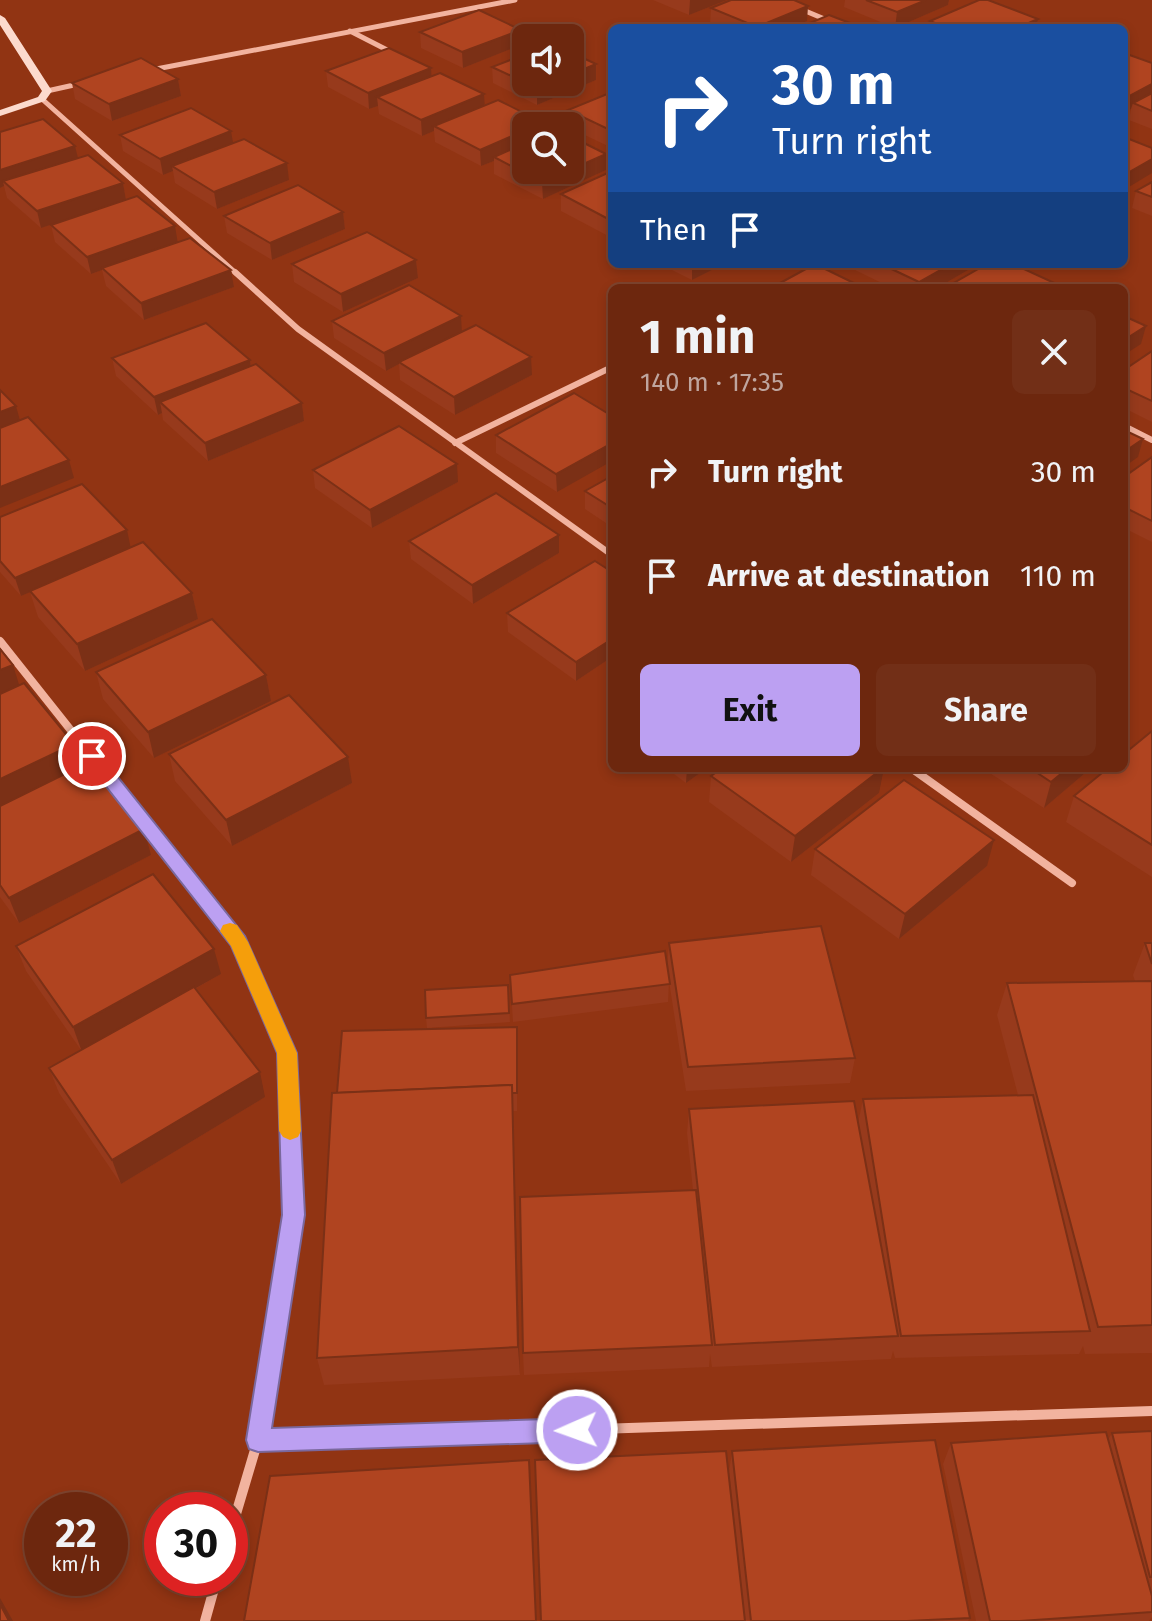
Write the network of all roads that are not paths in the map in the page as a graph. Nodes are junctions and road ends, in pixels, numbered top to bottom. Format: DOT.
graph roads {
  1 [pos="515,0"];
  2 [pos="779,0"];
  3 [pos="0,18"];
  4 [pos="836,24"];
  5 [pos="348,30"];
  6 [pos="402,57"];
  7 [pos="137,72"];
  8 [pos="92,81"];
  9 [pos="45,95"];
  10 [pos="0,113"];
  11 [pos="608,369"];
  12 [pos="1128,428"];
  13 [pos="1152,440"];
  14 [pos="455,443"];
  15 [pos="608,552"];
  16 [pos="0,641"];
  17 [pos="917,772"];
  18 [pos="1072,883"];
  19 [pos="1152,1411"];
  20 [pos="258,1440"];
  21 [pos="243,1492"];
  22 [pos="212,1596"];
  23 [pos="205,1621"];
  1 -- 5 [label="street"];
  2 -- 4 [label="street"];
  3 -- 9 [label="street"];
  5 -- 6 [label="street"];
  5 -- 7 [label="street"];
  8 -- 9 [label="street"];
  9 -- 10 [label="street"];
  9 -- 14 [label="street"];
  11 -- 14 [label="street"];
  12 -- 13 [label="street"];
  14 -- 15 [label="street"];
  16 -- 20 [label="street"];
  17 -- 18 [label="street"];
  19 -- 20 [label="street"];
  20 -- 21 [label="street"];
  22 -- 23 [label="street"];
}
